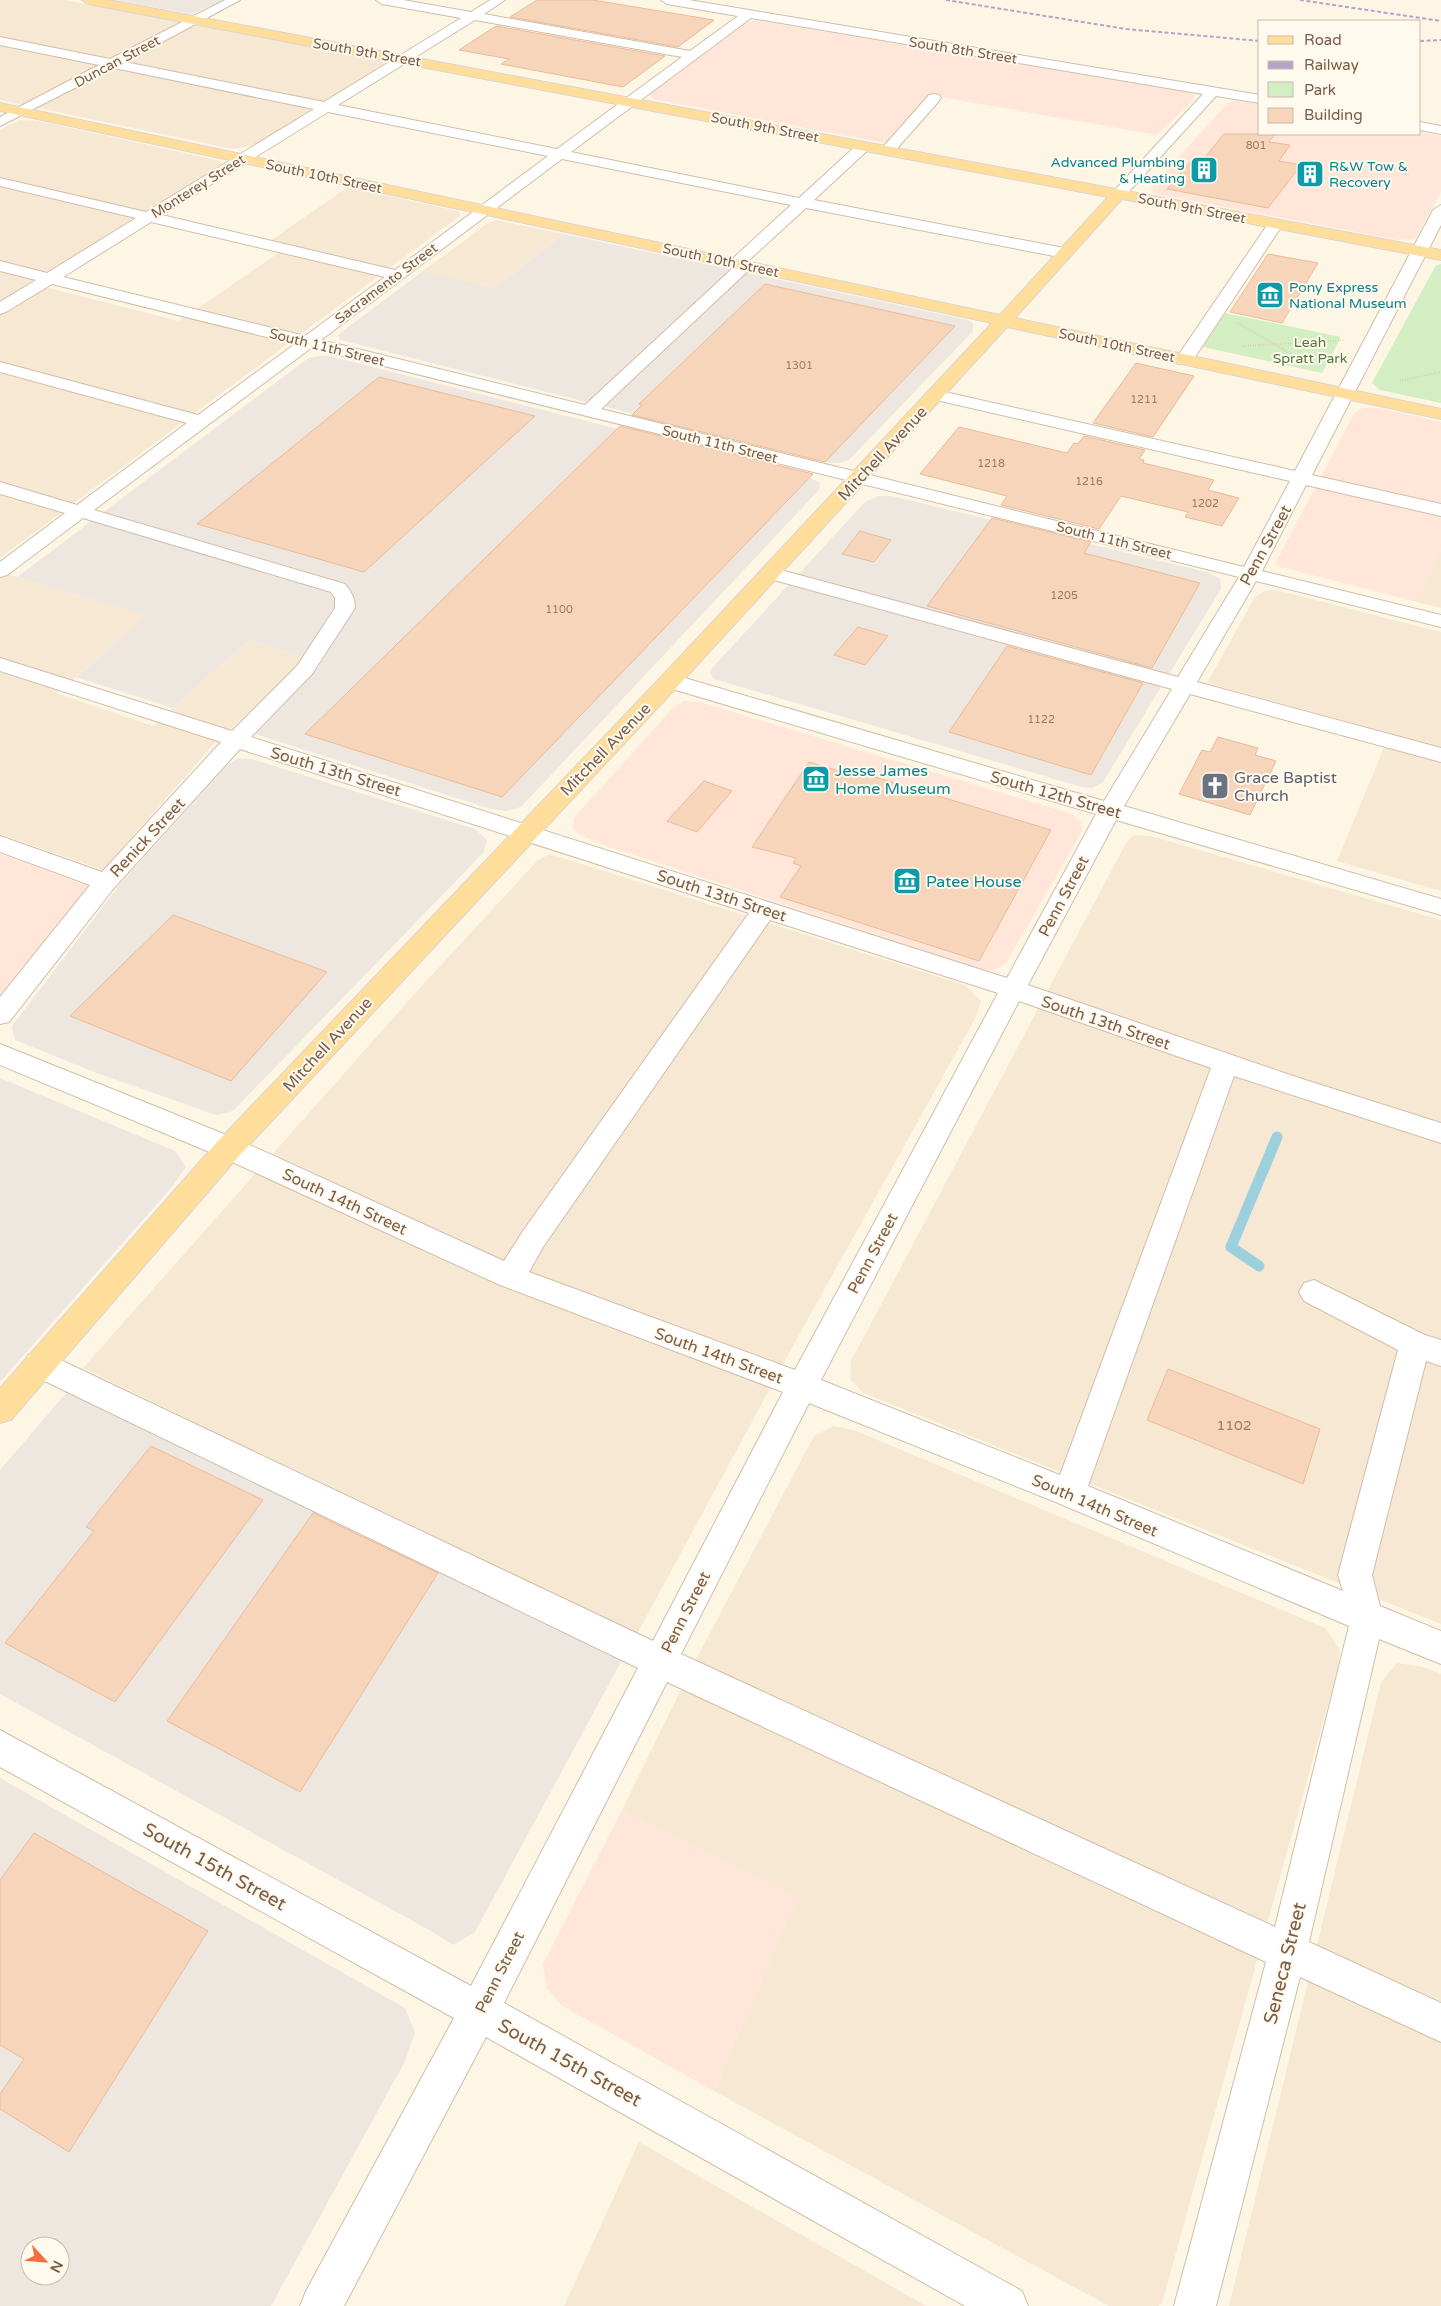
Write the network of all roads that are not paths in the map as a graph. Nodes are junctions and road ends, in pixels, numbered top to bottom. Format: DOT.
graph roads {
  1 [pos="88,0"];
  2 [pos="234,0"];
  3 [pos="382,0"];
  4 [pos="499,0"];
  5 [pos="667,0"];
  6 [pos="748,14"];
  7 [pos="472,16"];
  8 [pos="194,20"];
  9 [pos="0,41"];
  10 [pos="692,55"];
  11 [pos="403,59"];
  12 [pos="113,63"];
  13 [pos="1214,91"];
  14 [pos="934,98"];
  15 [pos="1258,99"];
  16 [pos="630,102"];
  17 [pos="325,106"];
  18 [pos="0,107"];
  19 [pos="21,112"];
  20 [pos="0,122"];
  21 [pos="1421,126"];
  22 [pos="1441,130"];
  23 [pos="864,146"];
  24 [pos="888,150"];
  25 [pos="559,154"];
  26 [pos="242,159"];
  27 [pos="0,182"];
  28 [pos="1119,194"];
  29 [pos="803,202"];
  30 [pos="484,210"];
  31 [pos="1441,210"];
  32 [pos="150,216"];
  33 [pos="1275,224"];
  34 [pos="1420,251"];
  35 [pos="1064,253"];
  36 [pos="1441,255"];
  37 [pos="741,264"];
  38 [pos="0,266"];
  39 [pos="397,274"];
  40 [pos="49,278"];
  41 [pos="0,309"];
  42 [pos="1002,320"];
  43 [pos="307,342"];
  44 [pos="1184,360"];
  45 [pos="0,367"];
  46 [pos="1346,394"];
  47 [pos="936,395"];
  48 [pos="588,412"];
  49 [pos="1441,414"];
  50 [pos="200,422"];
  51 [pos="860,478"];
  52 [pos="1302,478"];
  53 [pos="0,488"];
  54 [pos="1441,510"];
  55 [pos="78,512"];
  56 [pos="0,571"];
  57 [pos="770,573"];
  58 [pos="1251,573"];
  59 [pos="1441,621"];
  60 [pos="0,664"];
  61 [pos="670,681"];
  62 [pos="1185,684"];
  63 [pos="236,740"];
  64 [pos="1441,755"];
  65 [pos="1110,810"];
  66 [pos="527,832"];
  67 [pos="0,844"];
  68 [pos="106,882"];
  69 [pos="1441,907"];
  70 [pos="765,908"];
  71 [pos="1013,989"];
  72 [pos="0,1015"];
  73 [pos="0,1054"];
  74 [pos="1226,1063"];
  75 [pos="1441,1133"];
  76 [pos="229,1148"];
  77 [pos="510,1277"];
  78 [pos="1314,1292"];
  79 [pos="1428,1349"];
  80 [pos="39,1364"];
  81 [pos="802,1386"];
  82 [pos="0,1410"];
  83 [pos="1069,1493"];
  84 [pos="1367,1618"];
  85 [pos="1441,1648"];
  86 [pos="659,1661"];
  87 [pos="0,1748"];
  88 [pos="1288,1950"];
  89 [pos="479,2011"];
  90 [pos="1441,2023"];
  91 [pos="321,2306"];
  92 [pos="1007,2306"];
  93 [pos="1195,2306"];
  1 -- 8 [label="main road, South 9th Street"];
  2 -- 8 [label="street, Duncan Street"];
  3 -- 7 [label="street"];
  4 -- 7 [label="street, Monterey Street"];
  5 -- 6 [label="street, South 8th Street"];
  6 -- 10 [label="street, Sacramento Street"];
  6 -- 13 [label="street, South 8th Street"];
  7 -- 10 [label="street"];
  7 -- 11 [label="street, Monterey Street"];
  8 -- 11 [label="main road, South 9th Street"];
  8 -- 12 [label="street, Duncan Street"];
  9 -- 12 [label="street"];
  10 -- 16 [label="street, Sacramento Street"];
  11 -- 16 [label="main road, South 9th Street"];
  11 -- 17 [label="street, Monterey Street"];
  12 -- 17 [label="street"];
  12 -- 19 [label="street, Duncan Street"];
  13 -- 15 [label="street, South 8th Street"];
  13 -- 28 [label="street, Mitchell Avenue"];
  14 -- 24 [label="street"];
  16 -- 23 [label="main road, South 9th Street"];
  16 -- 25 [label="street, Sacramento Street"];
  17 -- 25 [label="street"];
  17 -- 26 [label="street, Monterey Street"];
  18 -- 19 [label="main road, South 10th Street"];
  19 -- 20 [label="street, Duncan Street"];
  19 -- 26 [label="main road, South 10th Street"];
  21 -- 22 [label="street"];
  23 -- 24 [label="main road, South 9th Street"];
  23 -- 29 [label="street"];
  24 -- 28 [label="main road, South 9th Street"];
  25 -- 29 [label="street"];
  25 -- 30 [label="street, Sacramento Street"];
  26 -- 30 [label="main road, South 10th Street"];
  26 -- 32 [label="street, Monterey Street"];
  27 -- 32 [label="street"];
  28 -- 33 [label="main road, South 9th Street"];
  28 -- 35 [label="main road, Mitchell Avenue"];
  29 -- 35 [label="street"];
  29 -- 37 [label="street"];
  30 -- 37 [label="main road, South 10th Street"];
  30 -- 39 [label="street, Sacramento Street"];
  31 -- 34 [label="street, Penn Street"];
  32 -- 39 [label="street"];
  32 -- 40 [label="street, Monterey Street"];
  33 -- 34 [label="main road, South 9th Street"];
  33 -- 44 [label="street"];
  34 -- 36 [label="main road, South 9th Street"];
  34 -- 46 [label="street, Penn Street"];
  35 -- 42 [label="main road, Mitchell Avenue"];
  37 -- 42 [label="main road, South 10th Street"];
  37 -- 48 [label="street"];
  38 -- 40 [label="street, South 11th Street"];
  39 -- 43 [label="street, Sacramento Street"];
  40 -- 41 [label="street, Monterey Street"];
  40 -- 43 [label="street, South 11th Street"];
  42 -- 44 [label="main road, South 10th Street"];
  42 -- 47 [label="main road, Mitchell Avenue"];
  43 -- 48 [label="street, South 11th Street"];
  43 -- 50 [label="street, Sacramento Street"];
  44 -- 46 [label="main road, South 10th Street"];
  45 -- 50 [label="street"];
  46 -- 49 [label="main road, South 10th Street"];
  46 -- 52 [label="street, Penn Street"];
  47 -- 51 [label="main road, Mitchell Avenue"];
  47 -- 52 [label="street"];
  48 -- 51 [label="street, South 11th Street"];
  50 -- 55 [label="street, Sacramento Street"];
  51 -- 57 [label="main road, Mitchell Avenue"];
  51 -- 58 [label="street, South 11th Street"];
  52 -- 54 [label="street"];
  52 -- 58 [label="street, Penn Street"];
  53 -- 55 [label="street"];
  55 -- 56 [label="street, Sacramento Street"];
  55 -- 63 [label="street, Renick Street"];
  57 -- 61 [label="main road, Mitchell Avenue"];
  57 -- 62 [label="street"];
  58 -- 59 [label="street, South 11th Street"];
  58 -- 62 [label="street, Penn Street"];
  60 -- 63 [label="street, South 13th Street"];
  61 -- 65 [label="street, South 12th Street"];
  61 -- 66 [label="main road, Mitchell Avenue"];
  62 -- 64 [label="street"];
  62 -- 65 [label="street, Penn Street"];
  63 -- 66 [label="street, South 13th Street"];
  63 -- 68 [label="street, Renick Street"];
  65 -- 69 [label="street, South 12th Street"];
  65 -- 71 [label="street, Penn Street"];
  66 -- 70 [label="street, South 13th Street"];
  66 -- 76 [label="main road, Mitchell Avenue"];
  67 -- 68 [label="street"];
  68 -- 72 [label="street, Renick Street"];
  70 -- 71 [label="street, South 13th Street"];
  70 -- 77 [label="street"];
  71 -- 74 [label="street, South 13th Street"];
  71 -- 81 [label="street, Penn Street"];
  73 -- 76 [label="street, South 14th Street"];
  74 -- 75 [label="street, South 13th Street"];
  74 -- 83 [label="street"];
  76 -- 77 [label="street, South 14th Street"];
  76 -- 80 [label="main road, Mitchell Avenue"];
  77 -- 81 [label="street, South 14th Street"];
  78 -- 79 [label="street"];
  79 -- 84 [label="street"];
  80 -- 82 [label="main road, Mitchell Avenue"];
  80 -- 86 [label="street"];
  81 -- 83 [label="street, South 14th Street"];
  81 -- 86 [label="street, Penn Street"];
  83 -- 84 [label="street, South 14th Street"];
  84 -- 85 [label="street, South 14th Street"];
  84 -- 88 [label="street, Seneca Street"];
  86 -- 88 [label="street"];
  86 -- 89 [label="street, Penn Street"];
  87 -- 89 [label="street, South 15th Street"];
  88 -- 90 [label="street"];
  88 -- 93 [label="street, Seneca Street"];
  89 -- 91 [label="street, Penn Street"];
  89 -- 92 [label="street, South 15th Street"];
}
